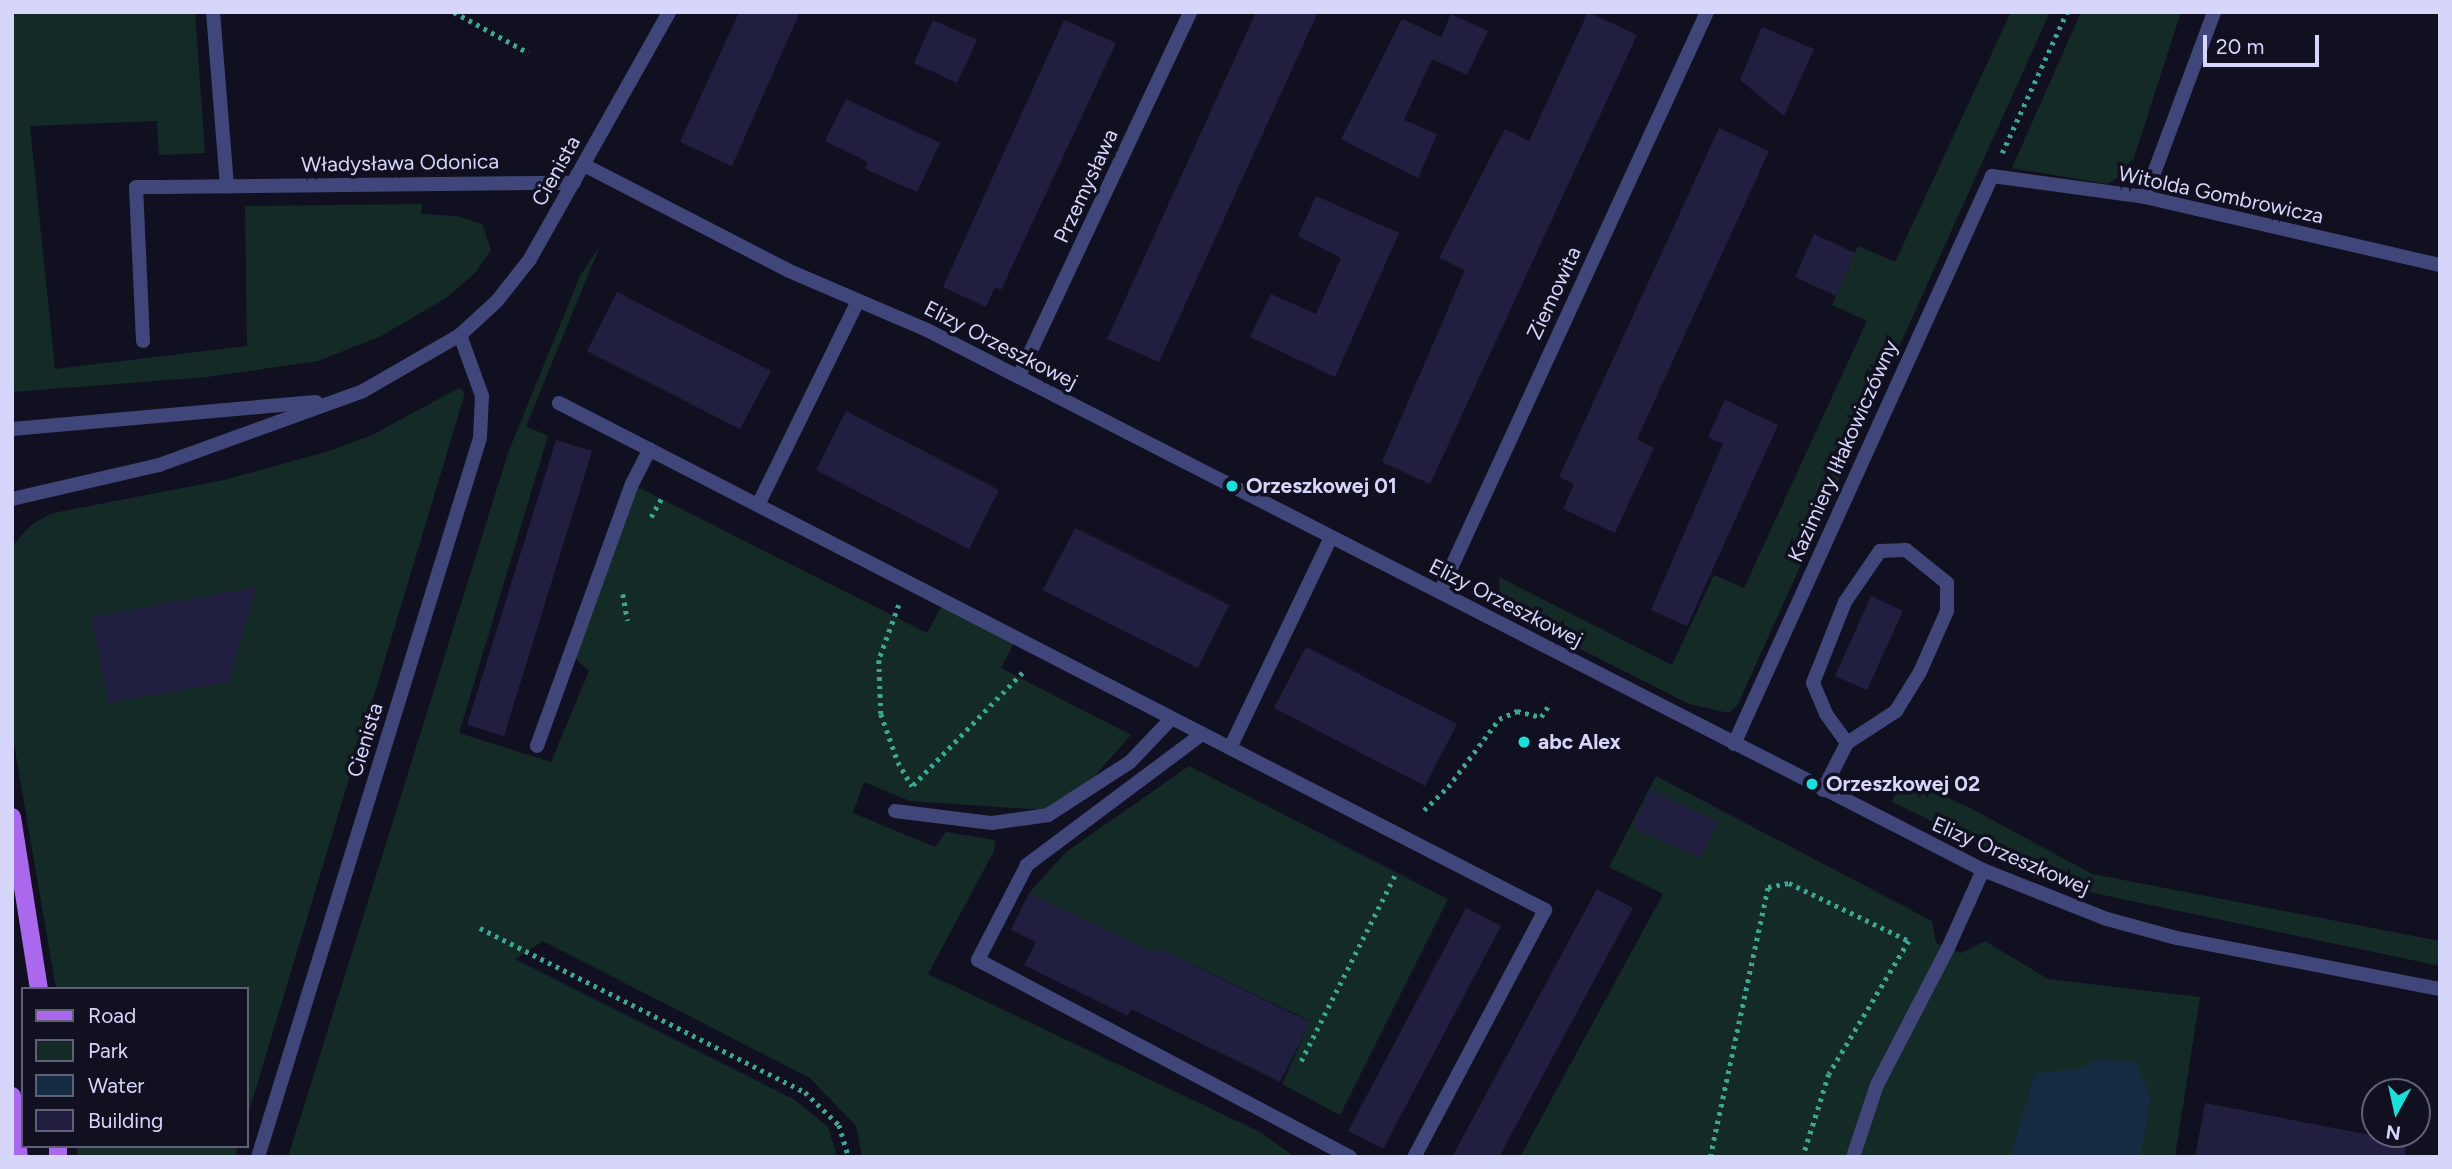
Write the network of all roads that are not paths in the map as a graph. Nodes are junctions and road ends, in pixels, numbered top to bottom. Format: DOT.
graph roads {
  1 [pos="213,12"];
  2 [pos="669,12"];
  3 [pos="1190,12"];
  4 [pos="1707,12"];
  5 [pos="2214,12"];
  6 [pos="584,165"];
  7 [pos="1992,176"];
  8 [pos="575,183"];
  9 [pos="227,186"];
  10 [pos="2145,197"];
  11 [pos="2440,265"];
  12 [pos="858,301"];
  13 [pos="460,335"];
  14 [pos="143,341"];
  15 [pos="1019,376"];
  16 [pos="335,400"];
  17 [pos="559,403"];
  18 [pos="12,429"];
  19 [pos="650,449"];
  20 [pos="12,499"];
  21 [pos="758,505"];
  22 [pos="1331,537"];
  23 [pos="1440,592"];
  24 [pos="1171,719"];
  25 [pos="1202,734"];
  26 [pos="1847,743"];
  27 [pos="1734,744"];
  28 [pos="537,746"];
  29 [pos="1230,748"];
  30 [pos="1823,790"];
  31 [pos="895,811"];
  32 [pos="12,817"];
  33 [pos="1983,870"];
  34 [pos="39,987"];
  35 [pos="2440,989"];
  36 [pos="12,1096"];
  37 [pos="19,1157"];
  38 [pos="258,1157"];
  39 [pos="1350,1157"];
  40 [pos="1414,1157"];
  41 [pos="1853,1157"];
  1 -- 9 [label="street"];
  2 -- 6 [label="street, Cienista"];
  3 -- 15 [label="street, Przemysława"];
  4 -- 23 [label="street, Ziemowita"];
  5 -- 10 [label="street"];
  6 -- 8 [label="street, Cienista"];
  6 -- 12 [label="street, Elizy Orzeszkowej"];
  7 -- 10 [label="street, Witolda Gombrowicza"];
  7 -- 27 [label="street, Kazimiery Iłłakowiczówny"];
  8 -- 9 [label="street, Władysława Odonica"];
  8 -- 13 [label="street, Cienista"];
  9 -- 14 [label="street, Władysława Odonica"];
  10 -- 11 [label="street, Witolda Gombrowicza"];
  12 -- 15 [label="street, Elizy Orzeszkowej"];
  12 -- 21 [label="street"];
  13 -- 16 [label="street, Cienista"];
  13 -- 38 [label="street, Cienista"];
  15 -- 22 [label="street, Elizy Orzeszkowej"];
  16 -- 18 [label="street, Cienista"];
  16 -- 20 [label="street, Cienista"];
  17 -- 19 [label="street"];
  19 -- 21 [label="street"];
  19 -- 28 [label="street"];
  21 -- 24 [label="street"];
  22 -- 23 [label="street, Elizy Orzeszkowej"];
  22 -- 29 [label="street"];
  23 -- 27 [label="street, Elizy Orzeszkowej"];
  24 -- 25 [label="street"];
  24 -- 31 [label="street"];
  25 -- 29 [label="street"];
  25 -- 39 [label="street"];
  26 -- 26 [label="street"];
  26 -- 30 [label="street"];
  27 -- 30 [label="street, Elizy Orzeszkowej"];
  29 -- 40 [label="street"];
  30 -- 33 [label="street, Elizy Orzeszkowej"];
  32 -- 34 [label="main road"];
  33 -- 35 [label="street, Elizy Orzeszkowej"];
  33 -- 41 [label="street"];
  36 -- 37 [label="main road"];
}
